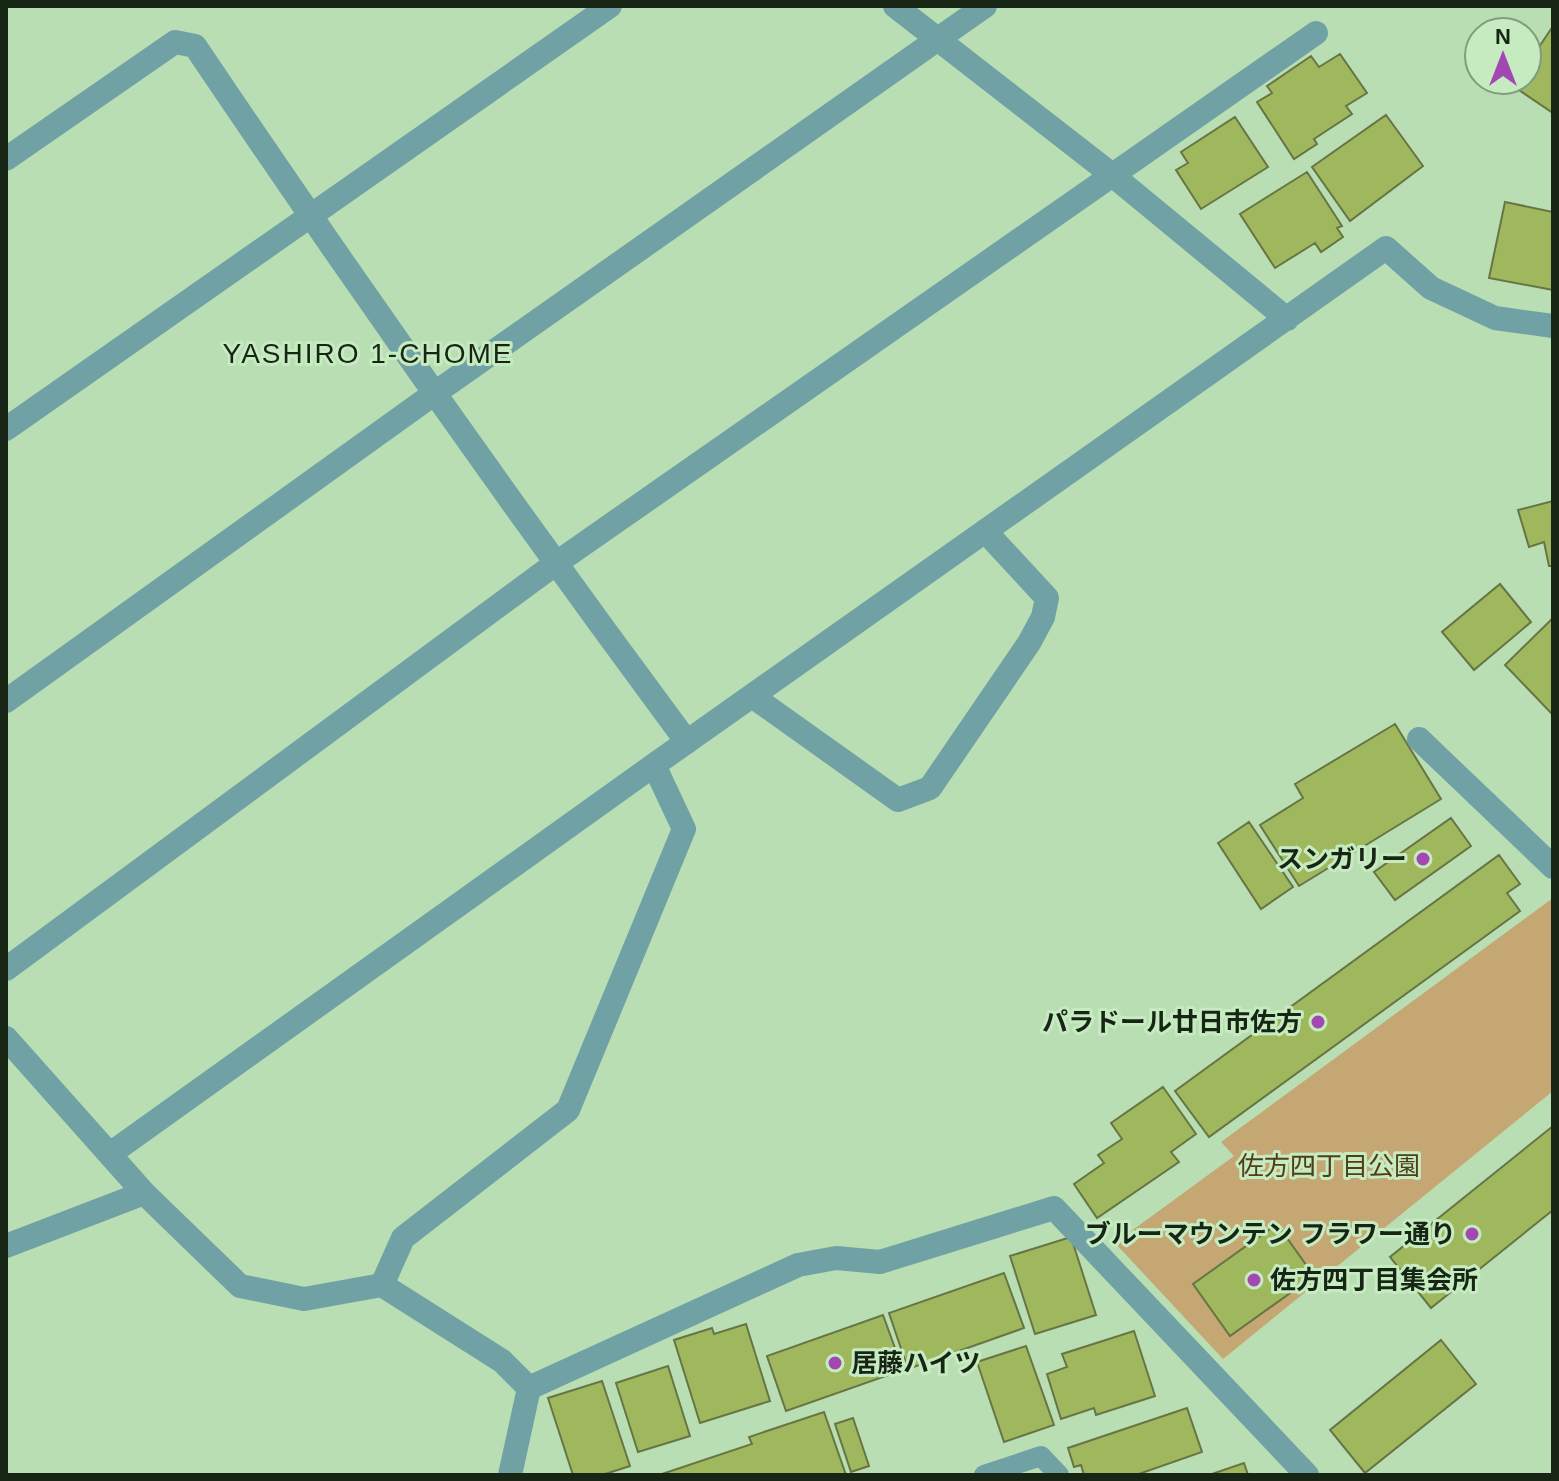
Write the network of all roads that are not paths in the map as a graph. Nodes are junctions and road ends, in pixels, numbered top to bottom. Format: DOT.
graph roads {
  1 [pos="610,6"];
  2 [pos="895,6"];
  3 [pos="985,6"];
  4 [pos="1316,33"];
  5 [pos="937,39"];
  6 [pos="6,159"];
  7 [pos="1111,174"];
  8 [pos="310,216"];
  9 [pos="1287,319"];
  10 [pos="1553,326"];
  11 [pos="435,393"];
  12 [pos="6,429"];
  13 [pos="985,531"];
  14 [pos="555,564"];
  15 [pos="752,696"];
  16 [pos="6,701"];
  17 [pos="1419,739"];
  18 [pos="687,742"];
  19 [pos="654,765"];
  20 [pos="1553,867"];
  21 [pos="6,969"];
  22 [pos="6,1038"];
  23 [pos="110,1154"];
  24 [pos="144,1193"];
  25 [pos="6,1246"];
  26 [pos="382,1285"];
  27 [pos="529,1388"];
  28 [pos="510,1475"];
  29 [pos="984,1475"];
  30 [pos="1059,1475"];
  31 [pos="1307,1475"];
  1 -- 8 [label="street"];
  2 -- 5 [label="street"];
  3 -- 5 [label="street"];
  4 -- 7 [label="street"];
  5 -- 7 [label="street"];
  5 -- 11 [label="street"];
  6 -- 8 [label="street"];
  7 -- 9 [label="street"];
  7 -- 14 [label="street"];
  8 -- 11 [label="street"];
  8 -- 12 [label="street"];
  9 -- 10 [label="street"];
  9 -- 13 [label="street"];
  11 -- 14 [label="street"];
  11 -- 16 [label="street"];
  13 -- 15 [label="street"];
  13 -- 15 [label="street"];
  14 -- 18 [label="street"];
  14 -- 21 [label="street"];
  15 -- 18 [label="street"];
  17 -- 20 [label="street"];
  18 -- 19 [label="street"];
  19 -- 23 [label="street"];
  19 -- 26 [label="street"];
  22 -- 23 [label="street"];
  23 -- 24 [label="street"];
  24 -- 25 [label="street"];
  24 -- 26 [label="street"];
  26 -- 27 [label="street"];
  27 -- 28 [label="street"];
  27 -- 31 [label="street"];
  29 -- 30 [label="lane"];
}
